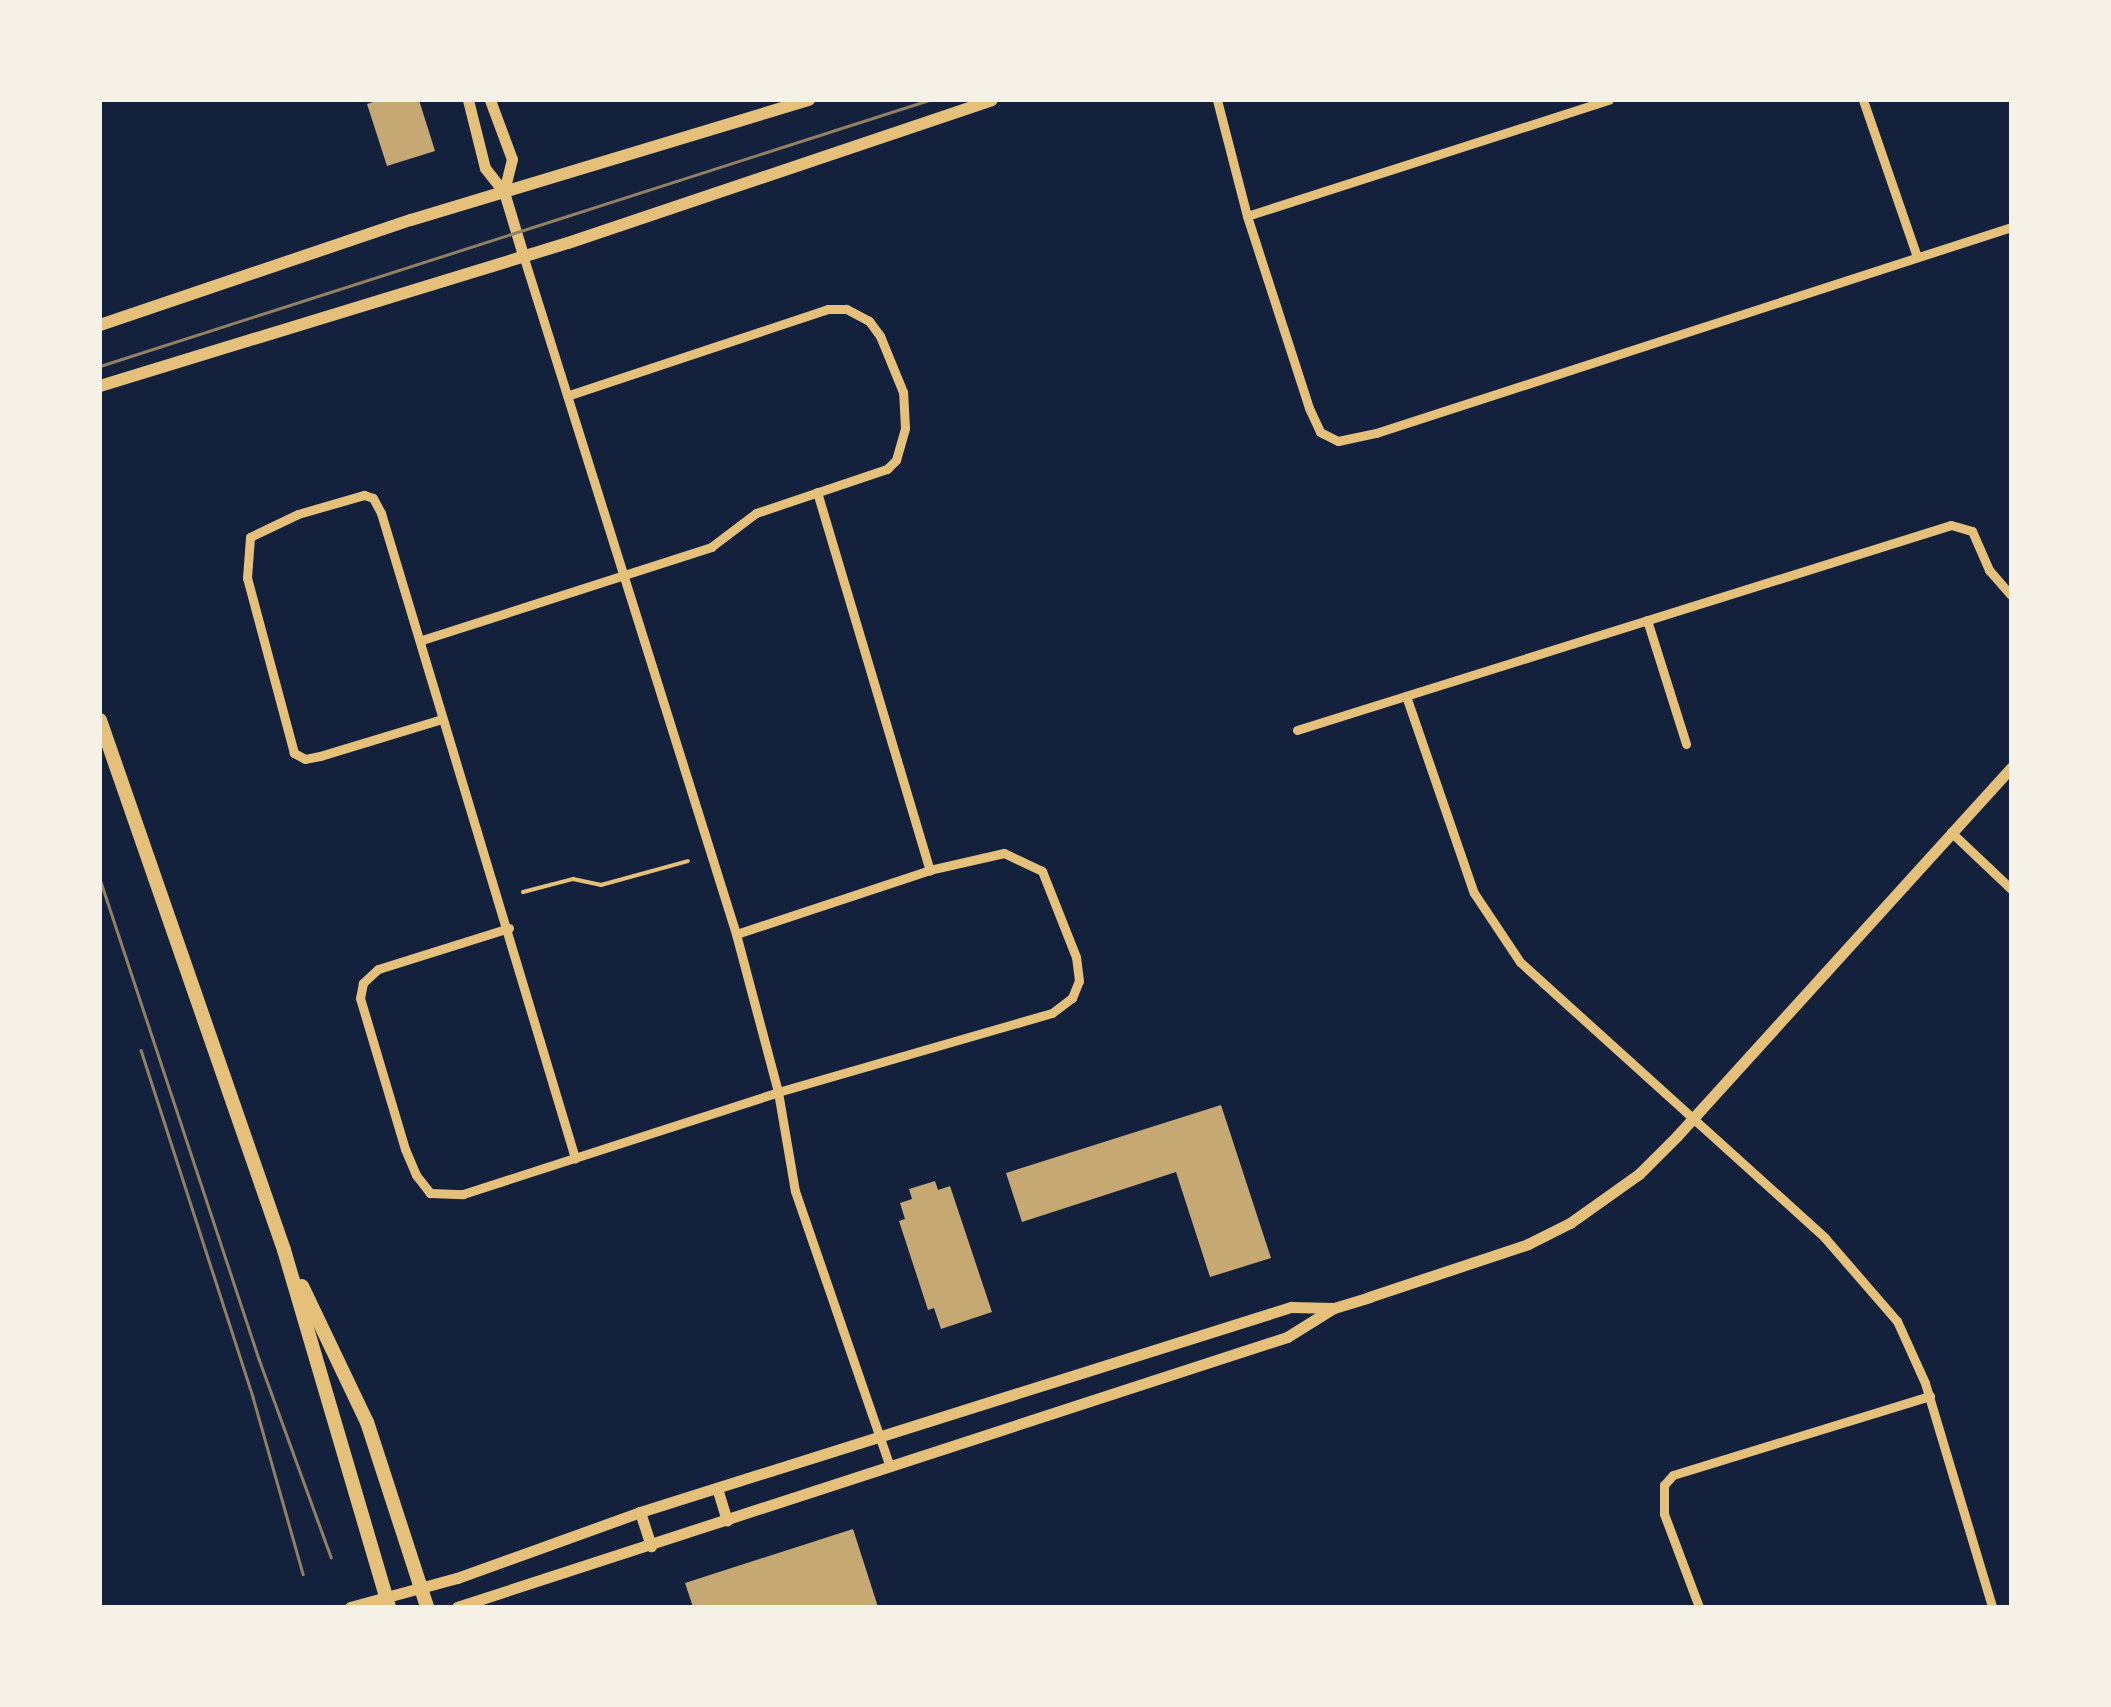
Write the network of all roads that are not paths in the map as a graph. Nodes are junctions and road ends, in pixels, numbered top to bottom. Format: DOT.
graph roads {
  1 [pos="468,100"];
  2 [pos="490,100"];
  3 [pos="809,100"];
  4 [pos="992,100"];
  5 [pos="1217,100"];
  6 [pos="1609,100"];
  7 [pos="1863,100"];
  8 [pos="504,192"];
  9 [pos="1247,216"];
  10 [pos="2011,226"];
  11 [pos="523,255"];
  12 [pos="1917,256"];
  13 [pos="100,326"];
  14 [pos="100,386"];
  15 [pos="570,396"];
  16 [pos="818,492"];
  17 [pos="623,572"];
  18 [pos="2011,595"];
  19 [pos="1646,620"];
  20 [pos="422,640"];
  21 [pos="1406,696"];
  22 [pos="442,719"];
  23 [pos="100,720"];
  24 [pos="1296,730"];
  25 [pos="1686,744"];
  26 [pos="2011,768"];
  27 [pos="1951,832"];
  28 [pos="930,870"];
  29 [pos="2011,889"];
  30 [pos="509,928"];
  31 [pos="736,934"];
  32 [pos="778,1092"];
  33 [pos="1693,1118"];
  34 [pos="575,1158"];
  35 [pos="284,1250"];
  36 [pos="1334,1308"];
  37 [pos="1930,1396"];
  38 [pos="879,1436"];
  39 [pos="890,1467"];
  40 [pos="718,1488"];
  41 [pos="640,1512"];
  42 [pos="727,1521"];
  43 [pos="650,1546"];
  44 [pos="421,1588"];
  45 [pos="388,1602"];
  46 [pos="350,1607"];
  47 [pos="426,1607"];
  48 [pos="458,1607"];
  49 [pos="1699,1607"];
  50 [pos="1992,1607"];
  1 -- 8 [label="street"];
  2 -- 8 [label="street"];
  3 -- 8 [label="main road"];
  4 -- 11 [label="main road"];
  5 -- 9 [label="street"];
  6 -- 9 [label="street"];
  7 -- 12 [label="street"];
  8 -- 11 [label="street"];
  8 -- 13 [label="main road"];
  9 -- 12 [label="street"];
  10 -- 12 [label="street"];
  11 -- 14 [label="main road"];
  11 -- 15 [label="street"];
  15 -- 16 [label="street"];
  15 -- 17 [label="street"];
  16 -- 17 [label="street"];
  16 -- 28 [label="street"];
  17 -- 20 [label="street"];
  17 -- 31 [label="street"];
  18 -- 19 [label="street"];
  19 -- 21 [label="street"];
  19 -- 25 [label="street"];
  20 -- 22 [label="street"];
  20 -- 22 [label="street"];
  21 -- 24 [label="street"];
  21 -- 33 [label="street"];
  22 -- 30 [label="street"];
  23 -- 35 [label="main road"];
  26 -- 27 [label="street"];
  27 -- 29 [label="street"];
  27 -- 33 [label="street"];
  28 -- 31 [label="street"];
  28 -- 32 [label="street"];
  30 -- 34 [label="street"];
  30 -- 34 [label="street"];
  31 -- 32 [label="street"];
  32 -- 34 [label="street"];
  32 -- 38 [label="street"];
  33 -- 36 [label="street"];
  33 -- 37 [label="street"];
  35 -- 44 [label="main road"];
  35 -- 45 [label="main road"];
  36 -- 38 [label="street"];
  36 -- 39 [label="street"];
  37 -- 49 [label="street"];
  37 -- 50 [label="street"];
  38 -- 39 [label="street"];
  38 -- 40 [label="street"];
  39 -- 42 [label="street"];
  40 -- 41 [label="street"];
  40 -- 42 [label="street"];
  41 -- 43 [label="street"];
  41 -- 44 [label="street"];
  42 -- 43 [label="street"];
  43 -- 48 [label="street"];
  44 -- 45 [label="street"];
  44 -- 47 [label="main road"];
  45 -- 46 [label="street"];
}
